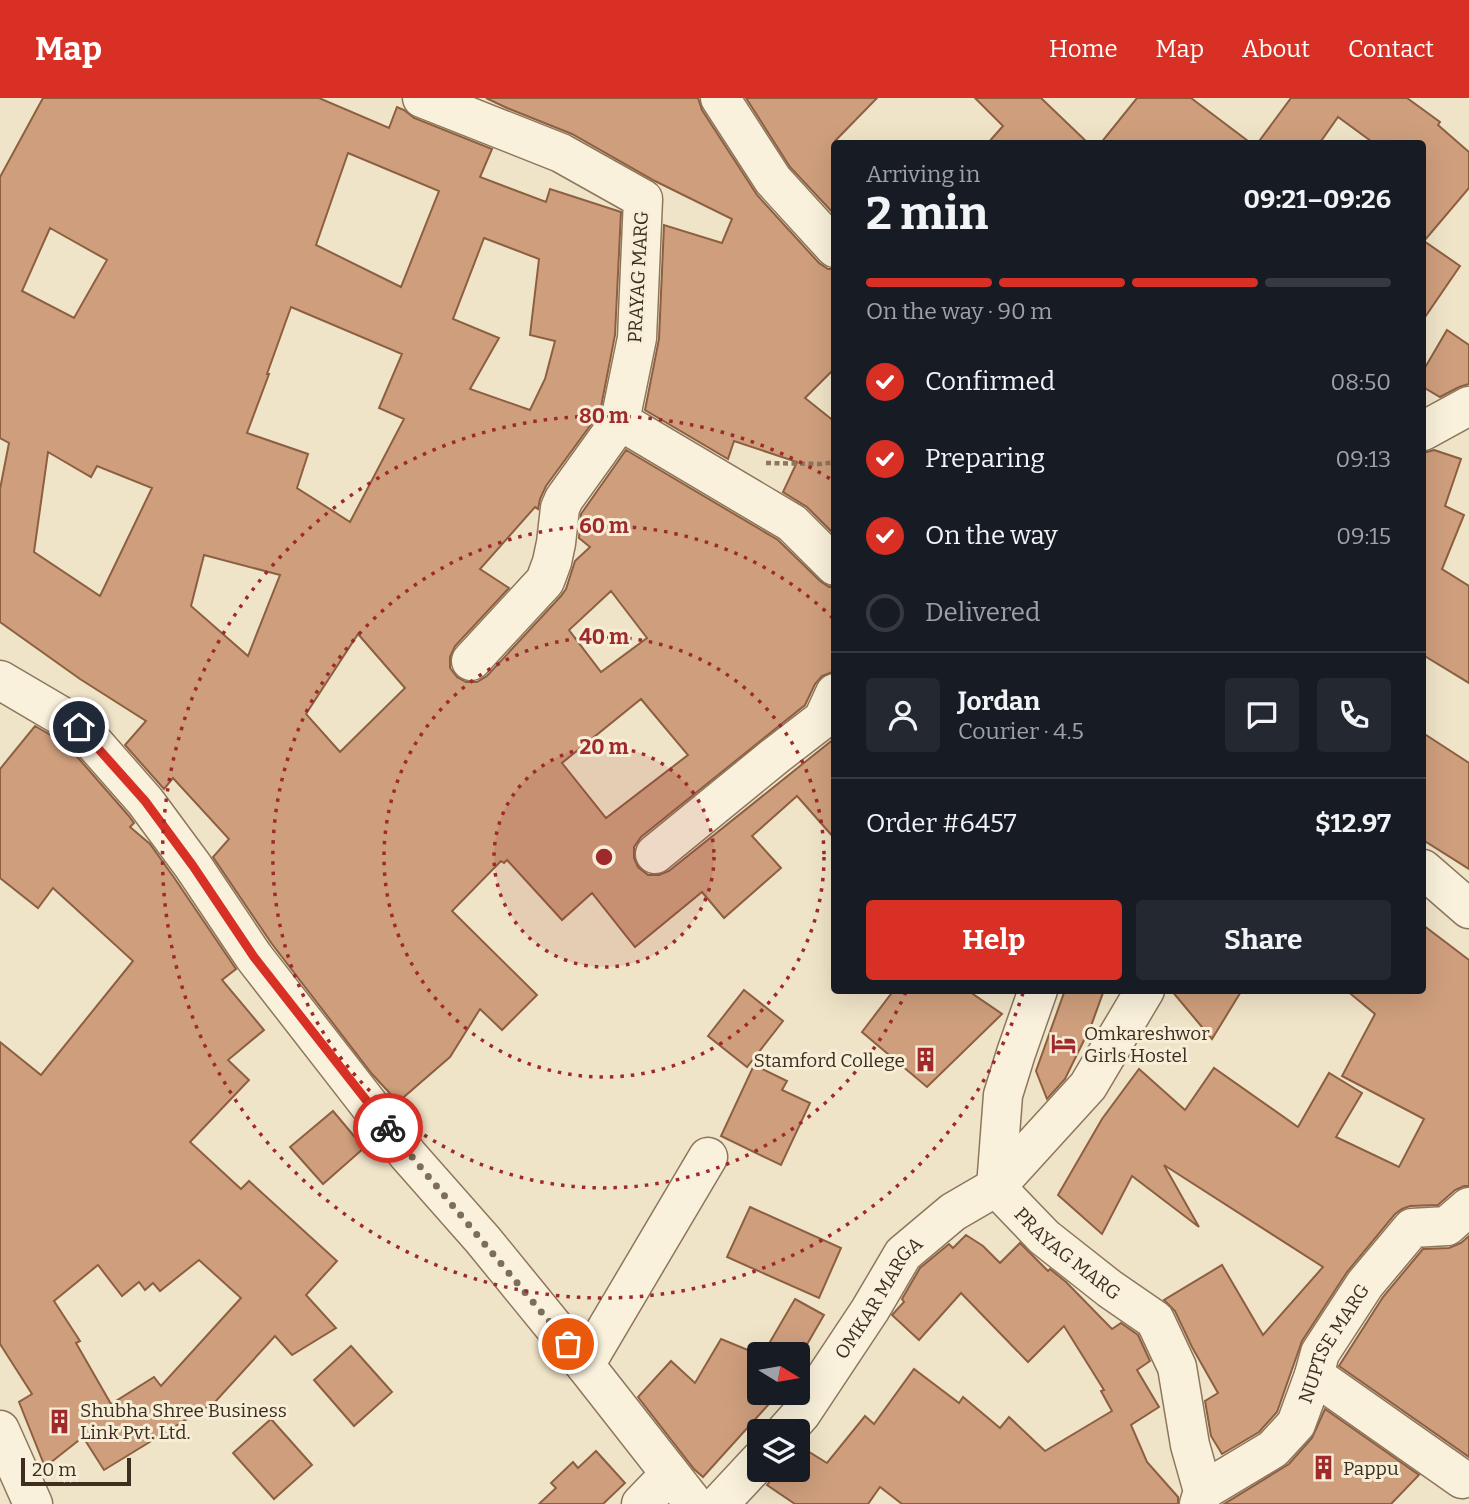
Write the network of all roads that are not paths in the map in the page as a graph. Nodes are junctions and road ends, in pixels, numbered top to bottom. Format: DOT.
graph roads {
  1 [pos="422,98"];
  2 [pos="720,98"];
  3 [pos="831,244"];
  4 [pos="1469,406"];
  5 [pos="620,421"];
  6 [pos="1426,429"];
  7 [pos="831,562"];
  8 [pos="471,661"];
  9 [pos="0,680"];
  10 [pos="831,702"];
  11 [pos="655,854"];
  12 [pos="1426,871"];
  13 [pos="1468,905"];
  14 [pos="1037,994"];
  15 [pos="1143,994"];
  16 [pos="708,1157"];
  17 [pos="996,1187"];
  18 [pos="1469,1207"];
  19 [pos="585,1365"];
  20 [pos="1314,1375"];
  21 [pos="797,1419"];
  22 [pos="0,1430"];
  23 [pos="670,1474"];
  24 [pos="747,1474"];
  25 [pos="1462,1479"];
  26 [pos="1201,1498"];
  27 [pos="21,1501"];
  28 [pos="640,1504"];
  29 [pos="694,1504"];
  30 [pos="719,1504"];
  1 -- 5 [label="street, PRAYAG MARG"];
  2 -- 3 [label="street"];
  4 -- 6 [label="street"];
  5 -- 7 [label="street"];
  5 -- 8 [label="street"];
  9 -- 19 [label="street"];
  10 -- 11 [label="street"];
  12 -- 13 [label="street"];
  14 -- 17 [label="street"];
  15 -- 17 [label="street, OMKAR MARGA"];
  16 -- 19 [label="street"];
  17 -- 21 [label="street, OMKAR MARGA"];
  17 -- 26 [label="street, PRAYAG MARG"];
  18 -- 20 [label="street, NUPTSE MARG"];
  19 -- 23 [label="street"];
  20 -- 25 [label="street"];
  20 -- 26 [label="street, NUPTSE MARG"];
  22 -- 27 [label="street"];
  23 -- 28 [label="street"];
  23 -- 29 [label="street"];
  24 -- 30 [label="street"];
}
